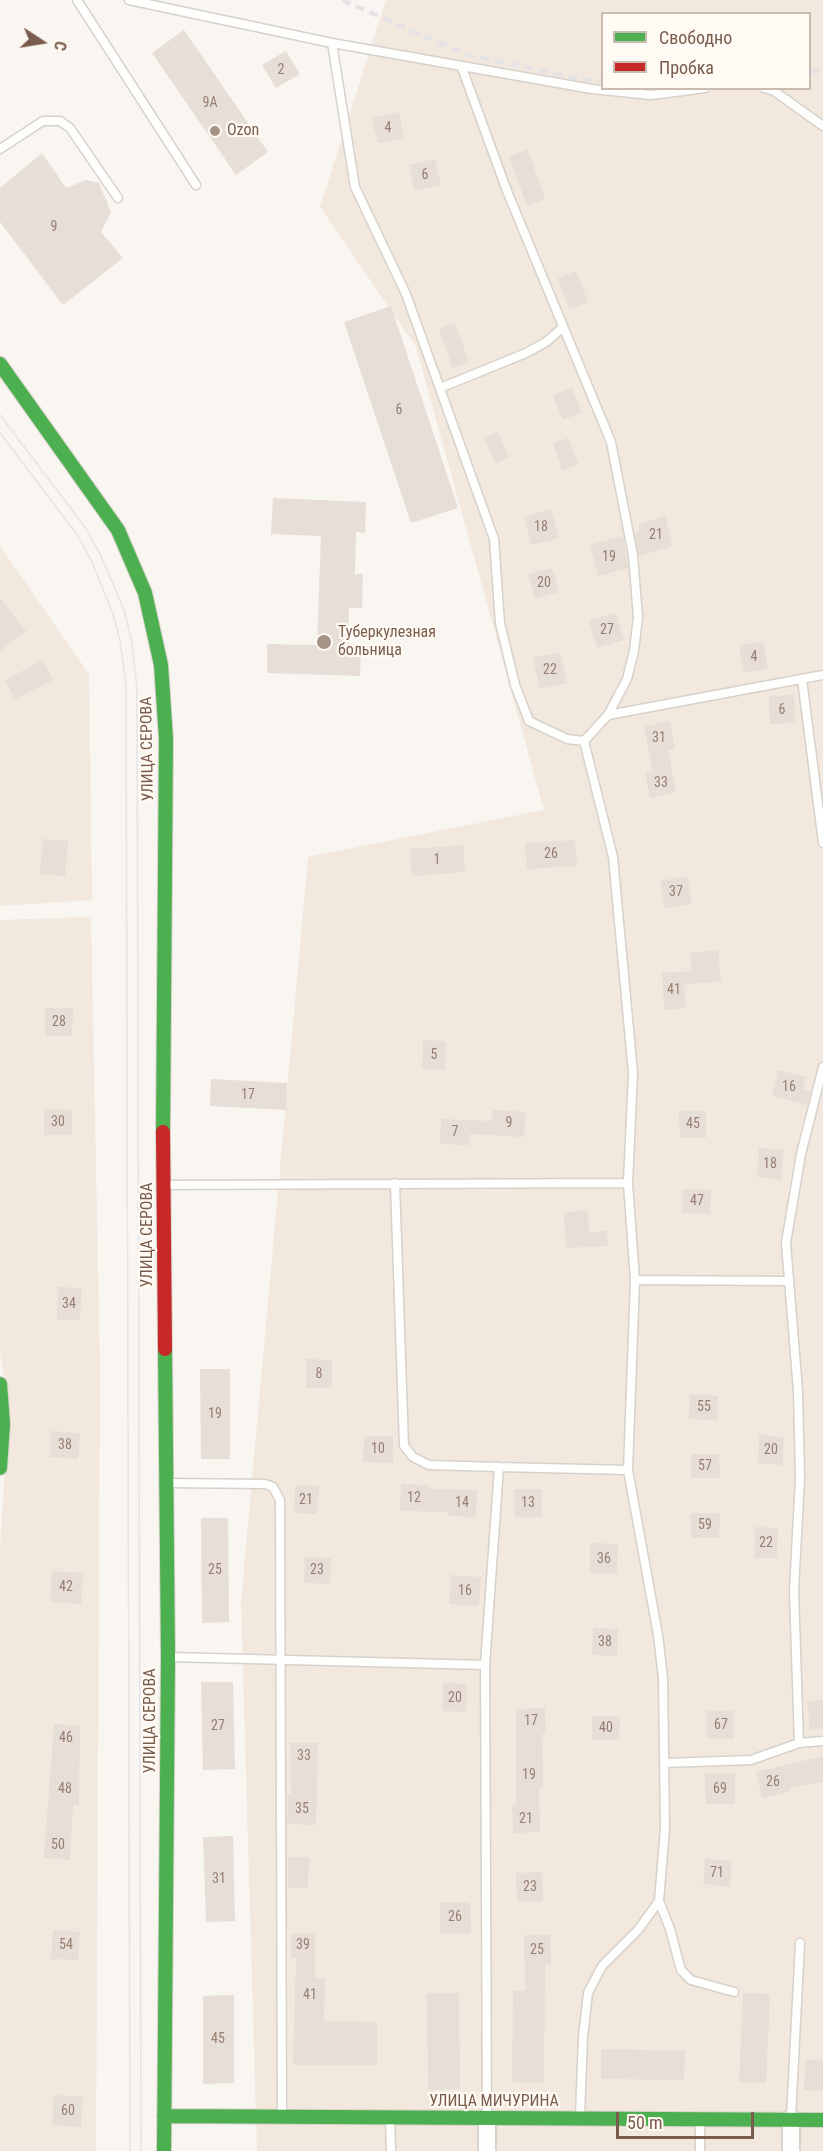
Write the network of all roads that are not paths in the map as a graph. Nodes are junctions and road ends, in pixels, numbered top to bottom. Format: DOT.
graph roads {
  1 [pos="76,0"];
  2 [pos="129,0"];
  3 [pos="332,43"];
  4 [pos="462,68"];
  5 [pos="601,90"];
  6 [pos="602,90"];
  7 [pos="690,90"];
  8 [pos="771,90"];
  9 [pos="823,126"];
  10 [pos="0,149"];
  11 [pos="196,185"];
  12 [pos="118,198"];
  13 [pos="562,328"];
  14 [pos="0,363"];
  15 [pos="440,388"];
  16 [pos="823,675"];
  17 [pos="802,679"];
  18 [pos="608,715"];
  19 [pos="584,741"];
  20 [pos="823,843"];
  21 [pos="823,1067"];
  22 [pos="395,1183"];
  23 [pos="627,1183"];
  24 [pos="165,1185"];
  25 [pos="635,1280"];
  26 [pos="789,1281"];
  27 [pos="0,1384"];
  28 [pos="499,1467"];
  29 [pos="0,1468"];
  30 [pos="628,1470"];
  31 [pos="165,1483"];
  32 [pos="168,1657"];
  33 [pos="279,1660"];
  34 [pos="485,1665"];
  35 [pos="823,1741"];
  36 [pos="799,1743"];
  37 [pos="664,1763"];
  38 [pos="659,1901"];
  39 [pos="800,1943"];
  40 [pos="734,1992"];
  41 [pos="164,2116"];
  42 [pos="282,2117"];
  43 [pos="390,2118"];
  44 [pos="791,2118"];
  45 [pos="487,2119"];
  46 [pos="580,2120"];
  47 [pos="700,2120"];
  48 [pos="823,2120"];
  49 [pos="164,2151"];
  50 [pos="391,2151"];
  51 [pos="487,2151"];
  52 [pos="700,2151"];
  53 [pos="791,2151"];
  1 -- 11 [label="lane"];
  2 -- 3 [label="lane"];
  3 -- 4 [label="lane"];
  3 -- 15 [label="lane"];
  4 -- 5 [label="lane"];
  4 -- 13 [label="lane"];
  6 -- 7 [label="lane"];
  8 -- 9 [label="lane"];
  10 -- 12 [label="lane"];
  13 -- 15 [label="lane"];
  13 -- 18 [label="lane"];
  14 -- 24 [label="main road, УЛИЦА СЕРОВА"];
  15 -- 19 [label="lane"];
  16 -- 17 [label="lane"];
  17 -- 18 [label="lane"];
  17 -- 20 [label="lane"];
  18 -- 19 [label="lane"];
  19 -- 23 [label="lane"];
  21 -- 26 [label="lane"];
  22 -- 23 [label="lane"];
  22 -- 24 [label="lane"];
  22 -- 28 [label="lane"];
  23 -- 25 [label="lane"];
  24 -- 31 [label="main road, УЛИЦА СЕРОВА"];
  25 -- 26 [label="lane"];
  25 -- 30 [label="lane"];
  26 -- 36 [label="lane"];
  27 -- 29 [label="main road"];
  28 -- 30 [label="lane"];
  28 -- 34 [label="lane"];
  30 -- 37 [label="lane"];
  31 -- 32 [label="main road, УЛИЦА СЕРОВА"];
  31 -- 33 [label="lane"];
  32 -- 33 [label="lane"];
  32 -- 41 [label="main road, УЛИЦА СЕРОВА"];
  33 -- 34 [label="lane"];
  33 -- 42 [label="lane"];
  34 -- 45 [label="lane"];
  35 -- 36 [label="lane"];
  36 -- 37 [label="lane"];
  37 -- 38 [label="lane"];
  38 -- 40 [label="lane"];
  38 -- 46 [label="lane"];
  39 -- 44 [label="lane"];
  41 -- 42 [label="main road, УЛИЦА МИЧУРИНА"];
  41 -- 49 [label="main road, УЛИЦА СЕРОВА"];
  42 -- 43 [label="main road, УЛИЦА МИЧУРИНА"];
  43 -- 45 [label="main road, УЛИЦА МИЧУРИНА"];
  43 -- 50 [label="lane"];
  44 -- 47 [label="main road, УЛИЦА МИЧУРИНА"];
  44 -- 48 [label="main road, УЛИЦА МИЧУРИНА"];
  44 -- 53 [label="street"];
  45 -- 46 [label="main road, УЛИЦА МИЧУРИНА"];
  45 -- 51 [label="street"];
  46 -- 47 [label="main road, УЛИЦА МИЧУРИНА"];
  47 -- 52 [label="lane"];
}
